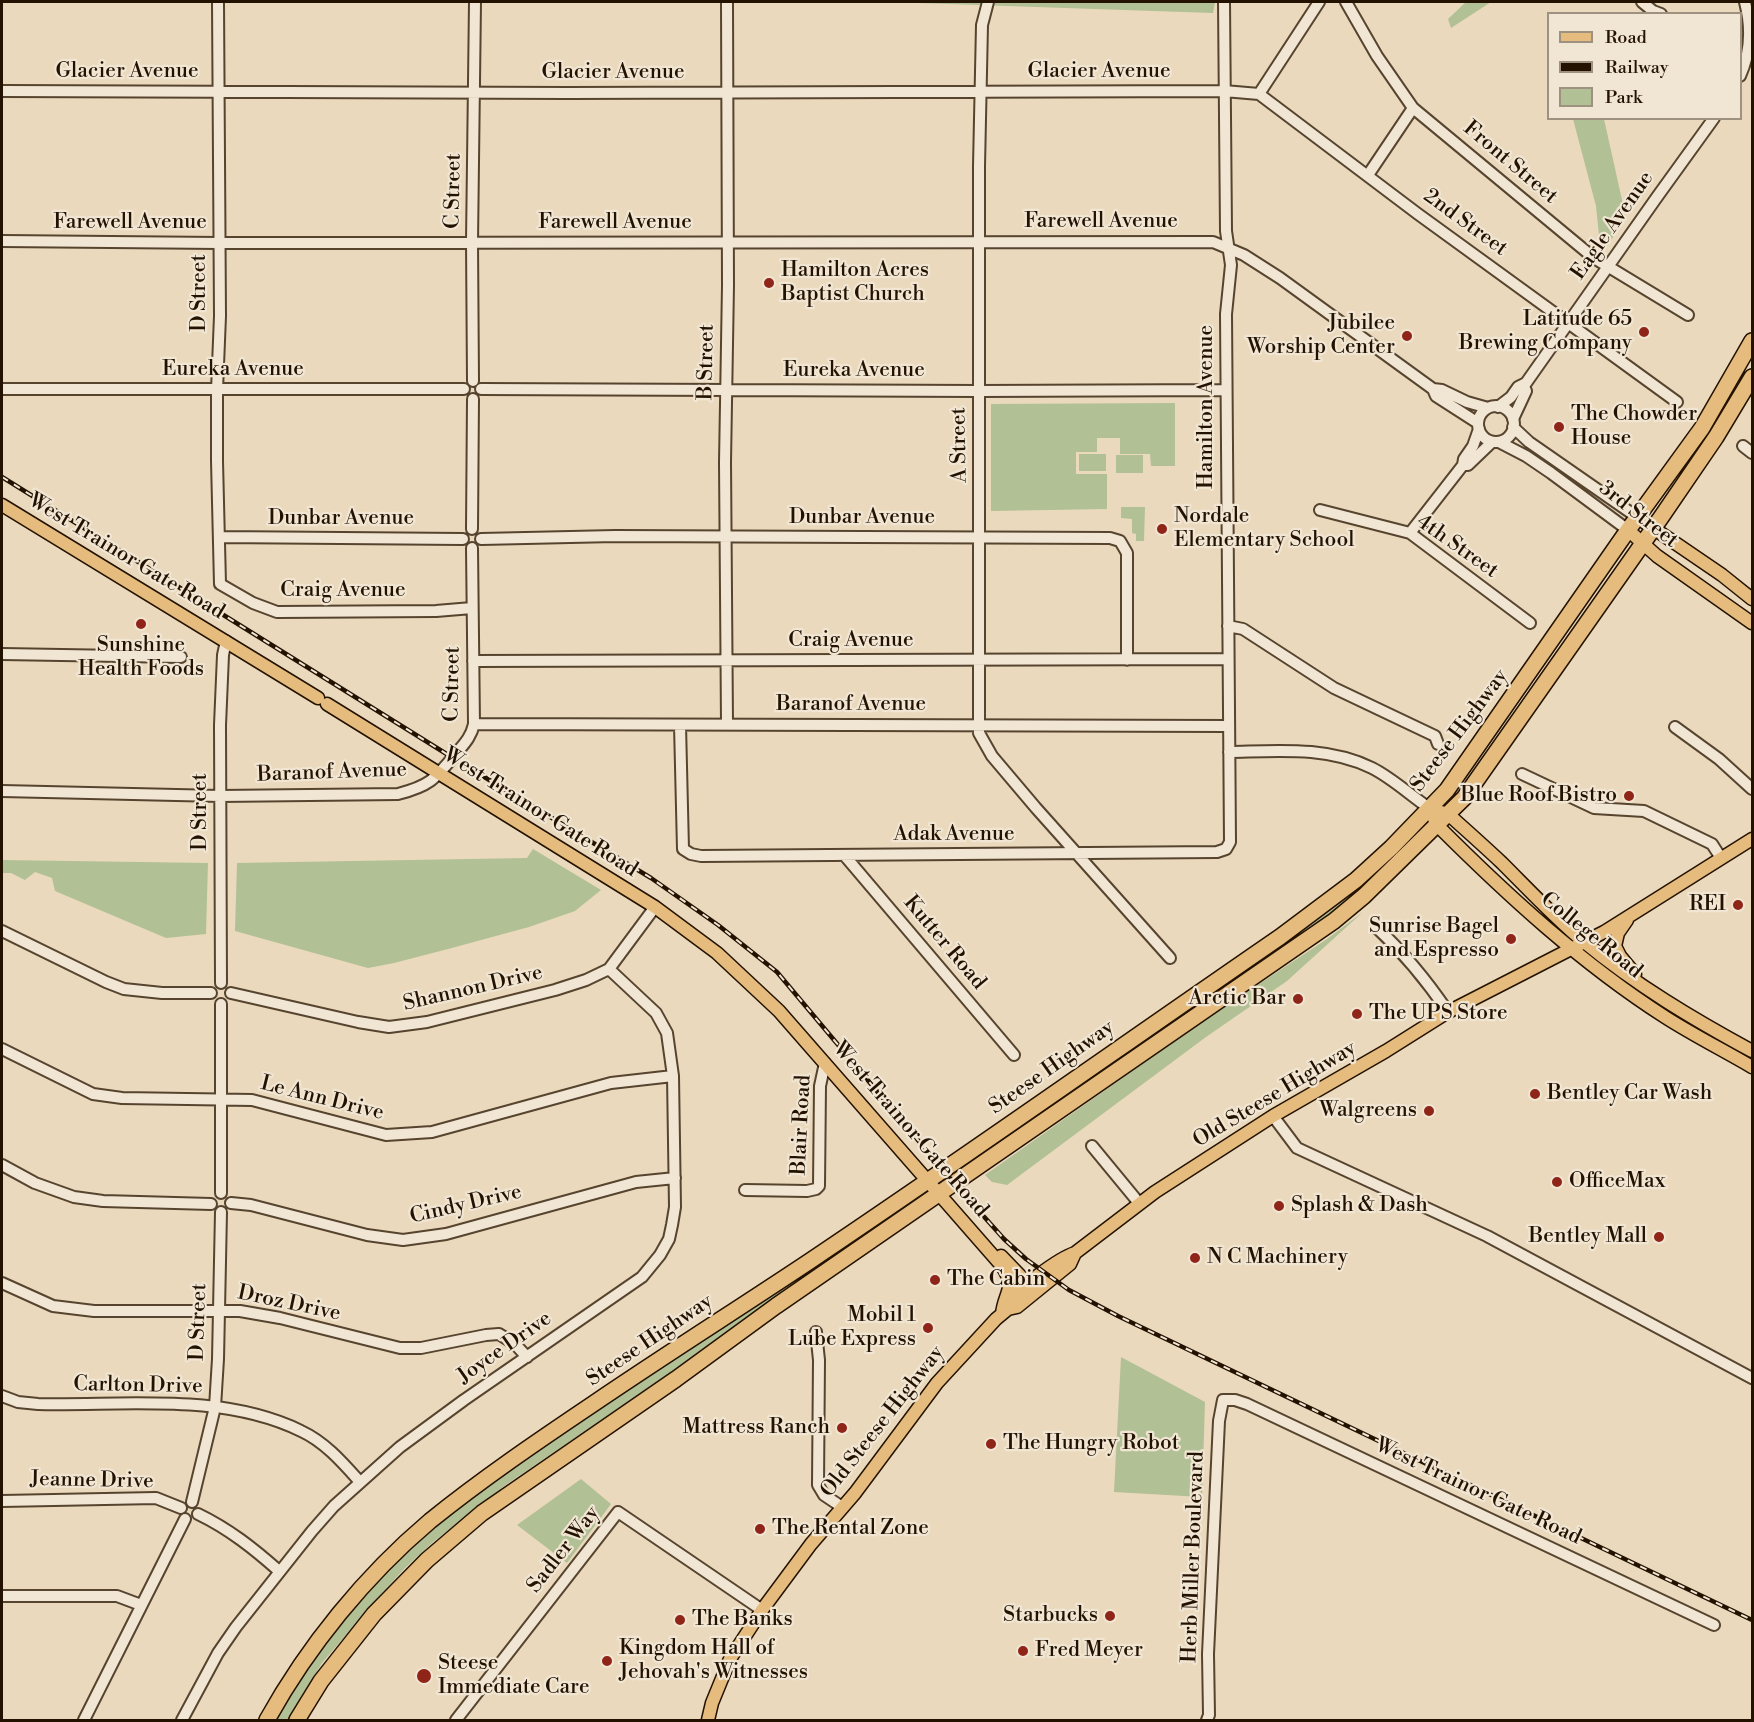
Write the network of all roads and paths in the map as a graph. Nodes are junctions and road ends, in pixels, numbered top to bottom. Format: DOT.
graph roads {
  1 [pos="218,2"];
  2 [pos="475,2"];
  3 [pos="727,2"];
  4 [pos="988,2"];
  5 [pos="1224,2"];
  6 [pos="1319,2"];
  7 [pos="1346,2"];
  8 [pos="1642,2"];
  9 [pos="1745,2"];
  10 [pos="1656,12"];
  11 [pos="1744,14"];
  12 [pos="1746,71"];
  13 [pos="2,91"];
  14 [pos="1224,91"];
  15 [pos="473,92"];
  16 [pos="727,92"];
  17 [pos="219,93"];
  18 [pos="980,93"];
  19 [pos="1259,94"];
  20 [pos="1413,108"];
  21 [pos="1713,120"];
  22 [pos="1368,175"];
  23 [pos="2,241"];
  24 [pos="472,242"];
  25 [pos="728,242"];
  26 [pos="980,242"];
  27 [pos="219,243"];
  28 [pos="1228,248"];
  29 [pos="1610,266"];
  30 [pos="1688,315"];
  31 [pos="1569,322"];
  32 [pos="1752,341"];
  33 [pos="1752,377"];
  34 [pos="473,386"];
  35 [pos="1524,386"];
  36 [pos="2,389"];
  37 [pos="1433,389"];
  38 [pos="217,390"];
  39 [pos="725,390"];
  40 [pos="1226,390"];
  41 [pos="979,391"];
  42 [pos="1677,402"];
  43 [pos="1493,408"];
  44 [pos="1513,423"];
  45 [pos="1478,426"];
  46 [pos="1495,442"];
  47 [pos="1743,446"];
  48 [pos="1752,453"];
  49 [pos="1463,465"];
  50 [pos="2,505"];
  51 [pos="1320,510"];
  52 [pos="1637,517"];
  53 [pos="1653,528"];
  54 [pos="472,529"];
  55 [pos="1628,530"];
  56 [pos="1410,533"];
  57 [pos="727,536"];
  58 [pos="219,537"];
  59 [pos="980,538"];
  60 [pos="463,539"];
  61 [pos="481,539"];
  62 [pos="1643,544"];
  63 [pos="472,548"];
  64 [pos="220,584"];
  65 [pos="1752,598"];
  66 [pos="472,608"];
  67 [pos="1530,622"];
  68 [pos="1752,623"];
  69 [pos="1228,626"];
  70 [pos="226,641"];
  71 [pos="2,654"];
  72 [pos="181,657"];
  73 [pos="1228,659"];
  74 [pos="979,660"];
  75 [pos="1127,660"];
  76 [pos="473,661"];
  77 [pos="727,661"];
  78 [pos="474,724"];
  79 [pos="727,724"];
  80 [pos="978,724"];
  81 [pos="680,725"];
  82 [pos="1229,726"];
  83 [pos="1675,728"];
  84 [pos="1438,744"];
  85 [pos="1229,752"];
  86 [pos="441,774"];
  87 [pos="1522,774"];
  88 [pos="1752,789"];
  89 [pos="2,791"];
  90 [pos="220,796"];
  91 [pos="1429,808"];
  92 [pos="1442,819"];
  93 [pos="1752,839"];
  94 [pos="1226,849"];
  95 [pos="1077,854"];
  96 [pos="846,856"];
  97 [pos="1721,858"];
  98 [pos="654,907"];
  99 [pos="1629,915"];
  100 [pos="1377,928"];
  101 [pos="2,931"];
  102 [pos="1584,942"];
  103 [pos="1572,949"];
  104 [pos="1170,958"];
  105 [pos="609,969"];
  106 [pos="221,983"];
  107 [pos="1649,991"];
  108 [pos="211,993"];
  109 [pos="231,993"];
  110 [pos="221,1004"];
  111 [pos="1448,1012"];
  112 [pos="2,1049"];
  113 [pos="1752,1051"];
  114 [pos="1014,1055"];
  115 [pos="825,1063"];
  116 [pos="1752,1067"];
  117 [pos="673,1076"];
  118 [pos="221,1099"];
  119 [pos="1273,1116"];
  120 [pos="1092,1146"];
  121 [pos="2,1165"];
  122 [pos="675,1178"];
  123 [pos="928,1180"];
  124 [pos="745,1191"];
  125 [pos="939,1192"];
  126 [pos="220,1193"];
  127 [pos="231,1203"];
  128 [pos="1139,1203"];
  129 [pos="211,1204"];
  130 [pos="221,1212"];
  131 [pos="983,1244"];
  132 [pos="1075,1253"];
  133 [pos="2,1283"];
  134 [pos="1028,1284"];
  135 [pos="220,1310"];
  136 [pos="1009,1310"];
  137 [pos="816,1332"];
  138 [pos="527,1357"];
  139 [pos="1752,1378"];
  140 [pos="2,1396"];
  141 [pos="1223,1400"];
  142 [pos="215,1407"];
  143 [pos="360,1482"];
  144 [pos="2,1500"];
  145 [pos="192,1502"];
  146 [pos="842,1507"];
  147 [pos="181,1508"];
  148 [pos="198,1514"];
  149 [pos="185,1519"];
  150 [pos="279,1571"];
  151 [pos="2,1596"];
  152 [pos="141,1605"];
  153 [pos="762,1610"];
  154 [pos="1714,1625"];
  155 [pos="1209,1719"];
  156 [pos="84,1720"];
  157 [pos="182,1720"];
  158 [pos="267,1720"];
  159 [pos="297,1720"];
  160 [pos="456,1720"];
  161 [pos="708,1720"];
  1 -- 17 [label="street, D Street"];
  2 -- 15 [label="street, C Street"];
  3 -- 16 [label="street, B Street"];
  4 -- 18 [label="street, A Street"];
  5 -- 14 [label="street, Hamilton Avenue"];
  6 -- 19 [label="street"];
  7 -- 20 [label="street, Front Street"];
  8 -- 10 [label="street"];
  9 -- 11 [label="street"];
  11 -- 12 [label="street"];
  13 -- 17 [label="street, Glacier Avenue"];
  14 -- 18 [label="street, Glacier Avenue"];
  14 -- 19 [label="street"];
  14 -- 28 [label="street, Hamilton Avenue"];
  15 -- 16 [label="street, Glacier Avenue"];
  15 -- 17 [label="street, Glacier Avenue"];
  15 -- 24 [label="street, C Street"];
  16 -- 18 [label="street, Glacier Avenue"];
  16 -- 25 [label="street, B Street"];
  17 -- 27 [label="street, D Street"];
  18 -- 26 [label="street, A Street"];
  19 -- 22 [label="street, 2nd Street"];
  20 -- 22 [label="street"];
  20 -- 29 [label="street, Front Street"];
  21 -- 29 [label="street, Eagle Avenue"];
  22 -- 31 [label="street, 2nd Street"];
  23 -- 27 [label="street, Farewell Avenue"];
  24 -- 25 [label="street, Farewell Avenue"];
  24 -- 27 [label="street, Farewell Avenue"];
  24 -- 34 [label="street, C Street"];
  25 -- 26 [label="street, Farewell Avenue"];
  25 -- 39 [label="street, B Street"];
  26 -- 28 [label="street, Farewell Avenue"];
  26 -- 41 [label="street, A Street"];
  27 -- 38 [label="street, D Street"];
  28 -- 37 [label="street"];
  28 -- 40 [label="street, Hamilton Avenue"];
  29 -- 30 [label="street, Front Street"];
  29 -- 31 [label="street, Eagle Avenue"];
  31 -- 35 [label="street, Eagle Avenue"];
  31 -- 42 [label="street, 2nd Street"];
  32 -- 52 [label="highway, Steese Highway"];
  33 -- 53 [label="highway, Steese Highway"];
  34 -- 38 [label="street, Eureka Avenue"];
  34 -- 39 [label="street, Eureka Avenue"];
  34 -- 54 [label="street"];
  35 -- 43 [label="street, Eagle Avenue"];
  35 -- 44 [label="street, Eagle Avenue"];
  36 -- 38 [label="street, Eureka Avenue"];
  37 -- 43 [label="street"];
  37 -- 45 [label="street"];
  38 -- 58 [label="street, D Street"];
  39 -- 41 [label="street, Eureka Avenue"];
  39 -- 57 [label="street, B Street"];
  40 -- 41 [label="street, Eureka Avenue"];
  40 -- 69 [label="street, Hamilton Avenue"];
  41 -- 59 [label="street, A Street"];
  43 -- 44 [label="street"];
  43 -- 45 [label="street"];
  44 -- 46 [label="street"];
  44 -- 52 [label="street, 3rd Street"];
  45 -- 46 [label="street"];
  45 -- 49 [label="street"];
  46 -- 49 [label="street"];
  46 -- 55 [label="street, 3rd Street"];
  47 -- 48 [label="street"];
  49 -- 56 [label="street"];
  50 -- 70 [label="main road, West Trainor Gate Road"];
  51 -- 56 [label="street, 4th Street"];
  52 -- 53 [label="main road, 3rd Street"];
  52 -- 55 [label="highway, Steese Highway"];
  53 -- 62 [label="highway, Steese Highway"];
  53 -- 65 [label="main road, 3rd Street"];
  54 -- 60 [label="street"];
  54 -- 61 [label="street"];
  55 -- 62 [label="main road, 3rd Street"];
  55 -- 91 [label="highway, Steese Highway"];
  56 -- 67 [label="street, 4th Street"];
  57 -- 59 [label="street, Dunbar Avenue"];
  57 -- 61 [label="street, Dunbar Avenue"];
  57 -- 77 [label="street, B Street"];
  58 -- 60 [label="street, Dunbar Avenue"];
  58 -- 64 [label="street, D Street"];
  59 -- 74 [label="street, A Street"];
  59 -- 75 [label="street, Dunbar Avenue"];
  60 -- 63 [label="street"];
  61 -- 63 [label="street"];
  62 -- 68 [label="main road, 3rd Street"];
  62 -- 92 [label="highway, Steese Highway"];
  63 -- 66 [label="street, C Street"];
  64 -- 66 [label="street, Craig Avenue"];
  66 -- 76 [label="street, C Street"];
  69 -- 73 [label="street, Hamilton Avenue"];
  69 -- 84 [label="street"];
  70 -- 86 [label="main road, West Trainor Gate Road"];
  70 -- 90 [label="street, D Street"];
  71 -- 72 [label="street"];
  73 -- 75 [label="street, Craig Avenue"];
  73 -- 82 [label="street, Hamilton Avenue"];
  74 -- 75 [label="street, Craig Avenue"];
  74 -- 77 [label="street, Craig Avenue"];
  74 -- 80 [label="street, A Street"];
  76 -- 77 [label="street, Craig Avenue"];
  76 -- 78 [label="street, C Street"];
  77 -- 79 [label="street, B Street"];
  78 -- 81 [label="street, Baranof Avenue"];
  78 -- 86 [label="street, C Street"];
  79 -- 80 [label="street, Baranof Avenue"];
  79 -- 81 [label="street, Baranof Avenue"];
  80 -- 82 [label="street, Baranof Avenue"];
  80 -- 95 [label="street, A Street"];
  81 -- 96 [label="street, Adak Avenue"];
  82 -- 85 [label="street, Hamilton Avenue"];
  83 -- 88 [label="street"];
  85 -- 91 [label="street, College Road"];
  85 -- 94 [label="street, Hamilton Avenue"];
  86 -- 90 [label="street, Baranof Avenue"];
  86 -- 98 [label="main road, West Trainor Gate Road"];
  87 -- 97 [label="street"];
  89 -- 90 [label="street, Baranof Avenue"];
  90 -- 106 [label="street, D Street"];
  91 -- 92 [label="main road, College Road"];
  91 -- 123 [label="highway, Steese Highway"];
  92 -- 102 [label="main road, College Road"];
  92 -- 103 [label="main road, College Road"];
  92 -- 125 [label="highway, Steese Highway"];
  93 -- 97 [label="main road, Old Steese Highway"];
  94 -- 95 [label="street, Adak Avenue"];
  95 -- 96 [label="street, Adak Avenue"];
  95 -- 104 [label="street, A Street"];
  96 -- 114 [label="street, Kutter Road"];
  97 -- 99 [label="main road, Old Steese Highway"];
  98 -- 105 [label="street, Shannon Drive"];
  98 -- 115 [label="main road, West Trainor Gate Road"];
  99 -- 102 [label="main road, Old Steese Highway"];
  99 -- 107 [label="main road"];
  100 -- 111 [label="street"];
  101 -- 108 [label="street"];
  102 -- 103 [label="main road, Old Steese Highway"];
  102 -- 107 [label="main road, College Road"];
  103 -- 111 [label="main road, Old Steese Highway"];
  103 -- 116 [label="main road, College Road"];
  105 -- 109 [label="street, Shannon Drive"];
  105 -- 117 [label="street, Joyce Drive"];
  106 -- 108 [label="street"];
  106 -- 109 [label="street"];
  107 -- 113 [label="main road, College Road"];
  108 -- 110 [label="street"];
  109 -- 110 [label="street"];
  110 -- 118 [label="street"];
  111 -- 119 [label="main road, Old Steese Highway"];
  112 -- 118 [label="street, Le Ann Drive"];
  115 -- 123 [label="main road, West Trainor Gate Road"];
  115 -- 124 [label="street, Blair Road"];
  117 -- 118 [label="street, Le Ann Drive"];
  117 -- 122 [label="street, Joyce Drive"];
  118 -- 126 [label="street"];
  119 -- 128 [label="main road, Old Steese Highway"];
  119 -- 139 [label="street"];
  120 -- 128 [label="street"];
  121 -- 129 [label="street"];
  122 -- 127 [label="street, Cindy Drive"];
  122 -- 138 [label="street, Joyce Drive"];
  123 -- 125 [label="main road, West Trainor Gate Road"];
  123 -- 158 [label="highway, Steese Highway"];
  125 -- 131 [label="main road, West Trainor Gate Road"];
  125 -- 159 [label="highway, Steese Highway"];
  126 -- 127 [label="street"];
  126 -- 129 [label="street"];
  127 -- 130 [label="street"];
  128 -- 132 [label="main road, Old Steese Highway"];
  129 -- 130 [label="street"];
  130 -- 135 [label="street, D Street"];
  131 -- 134 [label="main road, West Trainor Gate Road"];
  131 -- 136 [label="main road, West Trainor Gate Road"];
  132 -- 134 [label="main road, Old Steese Highway"];
  132 -- 136 [label="main road, Old Steese Highway"];
  133 -- 135 [label="street, Droz Drive"];
  134 -- 136 [label="main road"];
  135 -- 138 [label="street, Droz Drive"];
  135 -- 142 [label="street, D Street"];
  136 -- 146 [label="main road, Old Steese Highway"];
  137 -- 146 [label="street"];
  138 -- 143 [label="street, Joyce Drive"];
  140 -- 142 [label="street, Carlton Drive"];
  141 -- 154 [label="street, West Trainor Gate Road"];
  141 -- 155 [label="street, Herb Miller Boulevard"];
  142 -- 143 [label="street, Carlton Drive"];
  142 -- 145 [label="street, D Street"];
  143 -- 150 [label="street, Joyce Drive"];
  144 -- 147 [label="street, Jeanne Drive"];
  145 -- 147 [label="street"];
  145 -- 148 [label="street"];
  146 -- 153 [label="main road, Old Steese Highway"];
  147 -- 149 [label="street"];
  148 -- 149 [label="street"];
  148 -- 150 [label="street"];
  149 -- 152 [label="street"];
  150 -- 157 [label="street, Joyce Drive"];
  151 -- 152 [label="street"];
  152 -- 156 [label="street"];
  153 -- 160 [label="street, Sadler Way"];
  153 -- 161 [label="main road, Old Steese Highway"];
}
